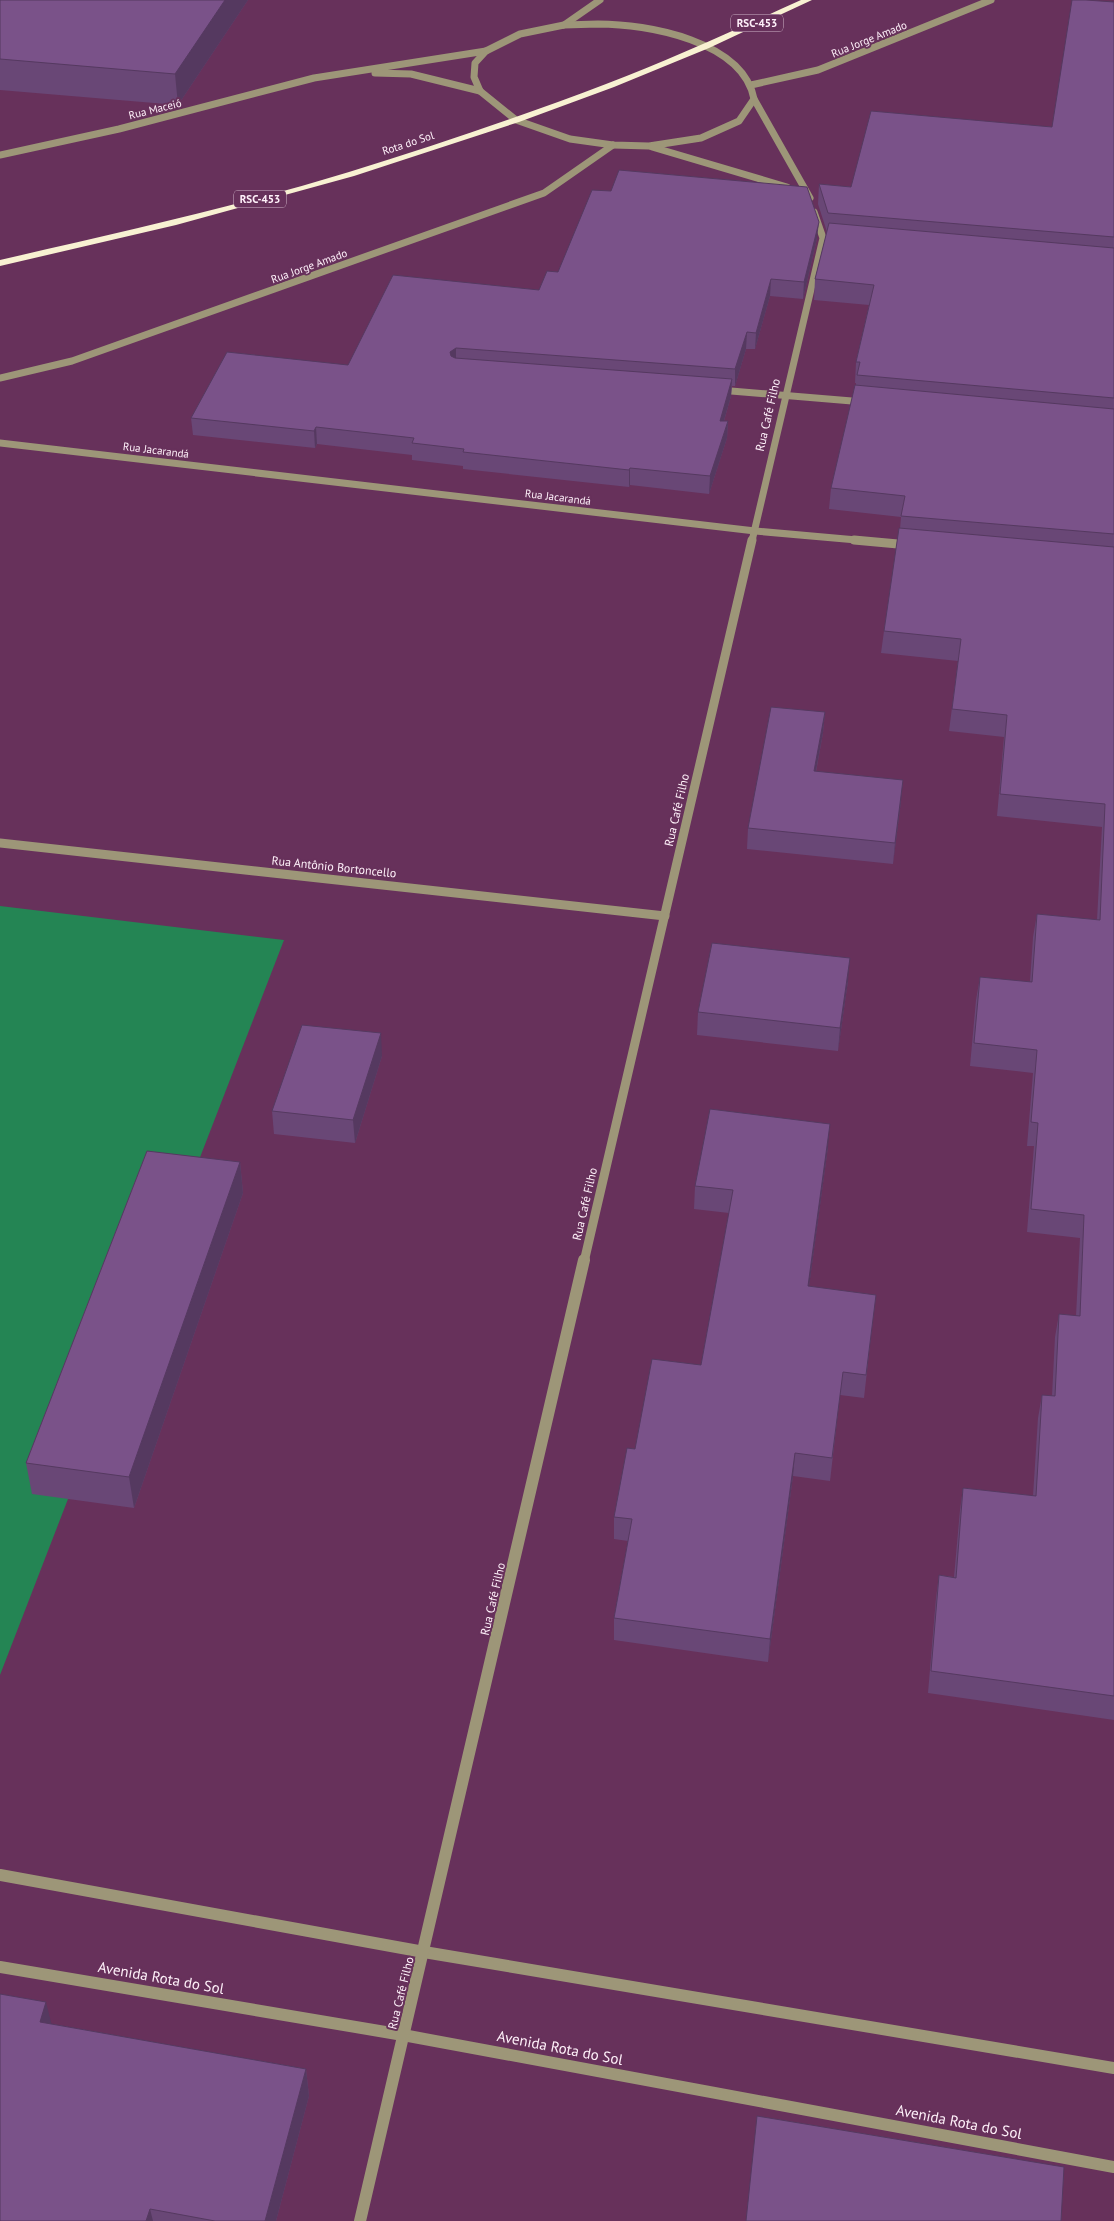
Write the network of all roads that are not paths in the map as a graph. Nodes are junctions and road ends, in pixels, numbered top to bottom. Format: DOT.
graph roads {
  1 [pos="600,0"];
  2 [pos="808,0"];
  3 [pos="991,0"];
  4 [pos="564,24"];
  5 [pos="706,46"];
  6 [pos="486,50"];
  7 [pos="314,78"];
  8 [pos="750,84"];
  9 [pos="480,92"];
  10 [pos="754,99"];
  11 [pos="516,120"];
  12 [pos="613,145"];
  13 [pos="649,146"];
  14 [pos="0,154"];
  15 [pos="790,188"];
  16 [pos="800,191"];
  17 [pos="809,194"];
  18 [pos="0,263"];
  19 [pos="0,378"];
  20 [pos="708,389"];
  21 [pos="786,395"];
  22 [pos="875,403"];
  23 [pos="0,443"];
  24 [pos="755,531"];
  25 [pos="920,546"];
  26 [pos="0,843"];
  27 [pos="665,916"];
  28 [pos="0,1875"];
  29 [pos="424,1952"];
  30 [pos="0,1966"];
  31 [pos="403,2036"];
  32 [pos="1114,2068"];
  33 [pos="1114,2167"];
  34 [pos="360,2221"];
  1 -- 4 [label="street"];
  2 -- 5 [label="highway, Rota do Sol / RSC-453"];
  3 -- 8 [label="street, Rua Jorge Amado"];
  4 -- 5 [label="street"];
  4 -- 6 [label="street, Rua Maceió"];
  5 -- 8 [label="street"];
  5 -- 11 [label="highway, Rota do Sol / RSC-453"];
  6 -- 7 [label="street, Rua Maceió"];
  6 -- 9 [label="street"];
  7 -- 9 [label="street, Rua Maceió"];
  7 -- 14 [label="street, Rua Maceió"];
  8 -- 10 [label="street, Rua Café Filho"];
  9 -- 11 [label="street"];
  10 -- 13 [label="street"];
  10 -- 17 [label="street, Rua Café Filho"];
  11 -- 12 [label="street"];
  11 -- 18 [label="highway, Rota do Sol / RSC-453"];
  12 -- 13 [label="street"];
  12 -- 19 [label="street, Rua Jorge Amado"];
  13 -- 15 [label="street"];
  16 -- 17 [label="street"];
  17 -- 21 [label="street, Rua Café Filho"];
  20 -- 21 [label="street"];
  21 -- 22 [label="street"];
  21 -- 24 [label="street, Rua Café Filho"];
  23 -- 24 [label="street, Rua Jacarandá"];
  24 -- 25 [label="street, Rua Jacarandá"];
  24 -- 27 [label="street, Rua Café Filho"];
  26 -- 27 [label="street, Rua Antônio Bortoncello"];
  27 -- 29 [label="street, Rua Café Filho"];
  28 -- 29 [label="street"];
  29 -- 31 [label="street, Rua Café Filho"];
  29 -- 32 [label="street"];
  30 -- 31 [label="street, Avenida Rota do Sol"];
  31 -- 33 [label="street, Avenida Rota do Sol"];
  31 -- 34 [label="street, Rua Café Filho"];
}
